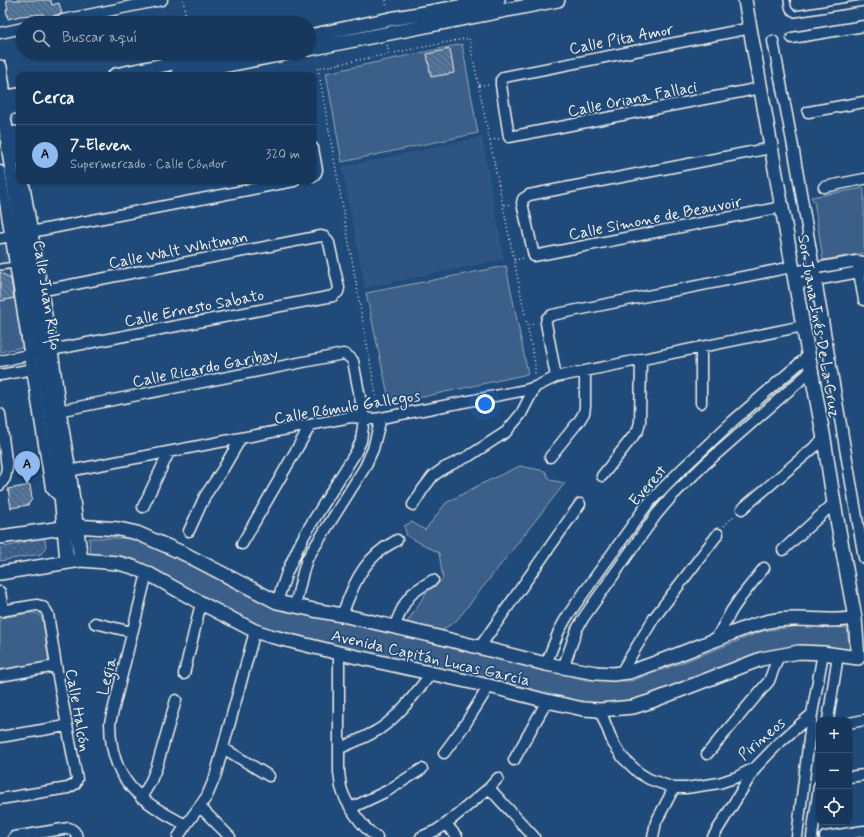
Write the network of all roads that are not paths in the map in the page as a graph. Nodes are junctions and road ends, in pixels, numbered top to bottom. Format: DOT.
graph roads {
  1 [pos="162,0"];
  2 [pos="498,0"];
  3 [pos="558,0"];
  4 [pos="745,0"];
  5 [pos="787,0"];
  6 [pos="864,3"];
  7 [pos="83,16"];
  8 [pos="395,19"];
  9 [pos="864,26"];
  10 [pos="750,28"];
  11 [pos="16,30"];
  12 [pos="397,32"];
  13 [pos="0,33"];
  14 [pos="316,35"];
  15 [pos="792,38"];
  16 [pos="773,41"];
  17 [pos="316,48"];
  18 [pos="189,60"];
  19 [pos="253,60"];
  20 [pos="0,67"];
  21 [pos="130,72"];
  22 [pos="192,72"];
  23 [pos="761,88"];
  24 [pos="9,100"];
  25 [pos="864,102"];
  26 [pos="808,112"];
  27 [pos="509,137"];
  28 [pos="16,141"];
  29 [pos="771,148"];
  30 [pos="10,172"];
  31 [pos="864,179"];
  32 [pos="21,184"];
  33 [pos="278,184"];
  34 [pos="824,187"];
  35 [pos="782,207"];
  36 [pos="14,219"];
  37 [pos="15,235"];
  38 [pos="321,236"];
  39 [pos="861,261"];
  40 [pos="15,265"];
  41 [pos="0,266"];
  42 [pos="814,269"];
  43 [pos="862,270"];
  44 [pos="794,274"];
  45 [pos="816,280"];
  46 [pos="35,291"];
  47 [pos="864,300"];
  48 [pos="803,326"];
  49 [pos="701,347"];
  50 [pos="40,352"];
  51 [pos="808,356"];
  52 [pos="641,359"];
  53 [pos="0,361"];
  54 [pos="42,367"];
  55 [pos="585,371"];
  56 [pos="811,371"];
  57 [pos="0,375"];
  58 [pos="556,377"];
  59 [pos="535,388"];
  60 [pos="701,403"];
  61 [pos="54,412"];
  62 [pos="0,414"];
  63 [pos="373,418"];
  64 [pos="310,426"];
  65 [pos="1,430"];
  66 [pos="242,438"];
  67 [pos="824,439"];
  68 [pos="169,452"];
  69 [pos="550,457"];
  70 [pos="64,472"];
  71 [pos="602,476"];
  72 [pos="0,485"];
  73 [pos="67,498"];
  74 [pos="834,503"];
  75 [pos="580,504"];
  76 [pos="413,505"];
  77 [pos="143,507"];
  78 [pos="742,509"];
  79 [pos="70,527"];
  80 [pos="189,530"];
  81 [pos="718,534"];
  82 [pos="0,537"];
  83 [pos="398,540"];
  84 [pos="242,544"];
  85 [pos="783,550"];
  86 [pos="864,558"];
  87 [pos="81,560"];
  88 [pos="67,561"];
  89 [pos="764,568"];
  90 [pos="0,573"];
  91 [pos="148,573"];
  92 [pos="433,580"];
  93 [pos="0,592"];
  94 [pos="277,602"];
  95 [pos="201,603"];
  96 [pos="295,606"];
  97 [pos="1,611"];
  98 [pos="342,615"];
  99 [pos="860,617"];
  100 [pos="95,624"];
  101 [pos="394,627"];
  102 [pos="255,631"];
  103 [pos="132,632"];
  104 [pos="716,639"];
  105 [pos="479,648"];
  106 [pos="339,653"];
  107 [pos="823,653"];
  108 [pos="838,655"];
  109 [pos="779,656"];
  110 [pos="861,658"];
  111 [pos="546,664"];
  112 [pos="56,666"];
  113 [pos="563,668"];
  114 [pos="184,674"];
  115 [pos="431,674"];
  116 [pos="620,674"];
  117 [pos="0,676"];
  118 [pos="489,686"];
  119 [pos="176,700"];
  120 [pos="547,701"];
  121 [pos="600,710"];
  122 [pos="812,714"];
  123 [pos="828,717"];
  124 [pos="864,720"];
  125 [pos="852,722"];
  126 [pos="66,726"];
  127 [pos="0,737"];
  128 [pos="223,748"];
  129 [pos="340,748"];
  130 [pos="444,753"];
  131 [pos="707,754"];
  132 [pos="514,760"];
  133 [pos="756,767"];
  134 [pos="422,769"];
  135 [pos="864,775"];
  136 [pos="269,776"];
  137 [pos="852,777"];
  138 [pos="498,778"];
  139 [pos="489,788"];
  140 [pos="674,788"];
  141 [pos="819,789"];
  142 [pos="141,798"];
  143 [pos="0,799"];
  144 [pos="200,807"];
  145 [pos="351,808"];
  146 [pos="446,824"];
  147 [pos="186,825"];
  148 [pos="864,831"];
  149 [pos="77,836"];
  150 [pos="713,836"];
  151 [pos="14,837"];
  152 [pos="178,837"];
  153 [pos="230,837"];
  154 [pos="377,837"];
  155 [pos="421,837"];
  156 [pos="458,837"];
  157 [pos="534,837"];
  158 [pos="653,837"];
  159 [pos="797,837"];
  160 [pos="812,837"];
  161 [pos="824,837"];
  1 -- 7 [label="street"];
  2 -- 8 [label="street"];
  3 -- 12 [label="street"];
  4 -- 10 [label="street, Sor Juana Inés De La Cruz"];
  5 -- 6 [label="lane"];
  8 -- 12 [label="street"];
  8 -- 14 [label="street"];
  9 -- 15 [label="street"];
  10 -- 23 [label="street, Sor Juana Inés De La Cruz"];
  10 -- 27 [label="street, Calle Pita Amor"];
  11 -- 13 [label="street"];
  12 -- 17 [label="street"];
  16 -- 42 [label="street, Sor Juana Inés De La Cruz"];
  18 -- 21 [label="street"];
  19 -- 22 [label="street"];
  20 -- 24 [label="street"];
  23 -- 27 [label="street, Calle Oriana Fallaci"];
  23 -- 29 [label="street, Sor Juana Inés De La Cruz"];
  24 -- 28 [label="street"];
  24 -- 30 [label="street, Calle Juan Rulfo"];
  25 -- 26 [label="street"];
  29 -- 35 [label="street, Sor Juana Inés De La Cruz"];
  29 -- 35 [label="street, Calle Simone de Beauvoir"];
  30 -- 36 [label="street, Calle Juan Rulfo"];
  31 -- 34 [label="street"];
  32 -- 36 [label="street, Calle Juan Rulfo"];
  33 -- 37 [label="street"];
  35 -- 44 [label="street, Sor Juana Inés De La Cruz"];
  36 -- 37 [label="street, Calle Juan Rulfo"];
  36 -- 37 [label="street, Calle Juan Rulfo"];
  37 -- 40 [label="street, Calle Juan Rulfo"];
  37 -- 46 [label="street, Calle Juan Rulfo"];
  38 -- 46 [label="street, Calle Walt Whitman"];
  38 -- 50 [label="street, Calle Ernesto Sabato"];
  39 -- 42 [label="street"];
  39 -- 43 [label="street"];
  40 -- 41 [label="lane"];
  40 -- 50 [label="street, Calle Juan Rulfo"];
  42 -- 44 [label="street"];
  42 -- 45 [label="street, Sor Juana Inés De La Cruz"];
  43 -- 45 [label="street"];
  43 -- 47 [label="street"];
  44 -- 45 [label="street"];
  44 -- 48 [label="street, Sor Juana Inés De La Cruz"];
  44 -- 58 [label="street"];
  45 -- 86 [label="street, Sor Juana Inés De La Cruz"];
  46 -- 50 [label="street, Calle Juan Rulfo"];
  48 -- 49 [label="street, Calle Rómulo Gallegos"];
  48 -- 51 [label="street, Sor Juana Inés De La Cruz"];
  49 -- 52 [label="street, Calle Rómulo Gallegos"];
  49 -- 60 [label="street"];
  50 -- 53 [label="street, Calle Ernesto Sabato"];
  50 -- 54 [label="street, Calle Juan Rulfo"];
  50 -- 54 [label="street, Calle Juan Rulfo"];
  51 -- 56 [label="street, Sor Juana Inés De La Cruz"];
  51 -- 111 [label="street, Everest"];
  52 -- 55 [label="street, Calle Rómulo Gallegos"];
  52 -- 71 [label="street"];
  54 -- 57 [label="street"];
  54 -- 61 [label="street, Calle Juan Rulfo"];
  54 -- 73 [label="street, Calle Juan Rulfo"];
  55 -- 58 [label="street, Calle Rómulo Gallegos"];
  55 -- 69 [label="street"];
  56 -- 67 [label="street, Sor Juana Inés De La Cruz"];
  56 -- 113 [label="street, Everest"];
  58 -- 59 [label="street, Calle Rómulo Gallegos"];
  59 -- 63 [label="street, Calle Rómulo Gallegos"];
  59 -- 76 [label="street"];
  61 -- 63 [label="street, Calle Ricardo Garibay"];
  61 -- 70 [label="street, Calle Juan Rulfo"];
  62 -- 65 [label="street"];
  63 -- 64 [label="street, Calle Rómulo Gallegos"];
  63 -- 94 [label="street"];
  63 -- 96 [label="street"];
  64 -- 66 [label="street, Calle Rómulo Gallegos"];
  64 -- 84 [label="street"];
  65 -- 72 [label="street"];
  66 -- 68 [label="street, Calle Rómulo Gallegos"];
  66 -- 80 [label="street"];
  67 -- 74 [label="street, Sor Juana Inés De La Cruz"];
  67 -- 78 [label="street"];
  68 -- 70 [label="street, Calle Rómulo Gallegos"];
  68 -- 77 [label="street"];
  70 -- 73 [label="street, Calle Juan Rulfo"];
  73 -- 79 [label="street, Calle Juan Rulfo"];
  74 -- 85 [label="street"];
  74 -- 99 [label="street, Sor Juana Inés De La Cruz"];
  75 -- 105 [label="street"];
  79 -- 82 [label="street, Avenida Capitán Lucas García"];
  79 -- 87 [label="street, Calle Juan Rulfo"];
  79 -- 88 [label="street, Calle Juan Rulfo"];
  79 -- 94 [label="street, Avenida Capitán Lucas García"];
  81 -- 116 [label="street"];
  83 -- 98 [label="street"];
  87 -- 88 [label="street, Avenida Capitán Lucas García"];
  87 -- 91 [label="street, Avenida Capitán Lucas García"];
  88 -- 90 [label="street, Avenida Capitán Lucas García"];
  89 -- 104 [label="street"];
  91 -- 95 [label="street, Avenida Capitán Lucas García"];
  91 -- 103 [label="street, Legia"];
  92 -- 101 [label="street"];
  93 -- 97 [label="street, Calle Halcón"];
  94 -- 96 [label="street, Avenida Capitán Lucas García"];
  95 -- 102 [label="street, Avenida Capitán Lucas García"];
  95 -- 114 [label="street"];
  96 -- 98 [label="street, Avenida Capitán Lucas García"];
  97 -- 112 [label="street, Calle Halcón"];
  98 -- 101 [label="street, Avenida Capitán Lucas García"];
  99 -- 104 [label="street, Avenida Capitán Lucas García"];
  99 -- 110 [label="street, Sor Juana Inés De La Cruz"];
  100 -- 103 [label="street"];
  101 -- 105 [label="street, Avenida Capitán Lucas García"];
  102 -- 106 [label="street, Avenida Capitán Lucas García"];
  102 -- 128 [label="street"];
  103 -- 142 [label="street, Legia"];
  104 -- 116 [label="street, Avenida Capitán Lucas García"];
  105 -- 111 [label="street, Avenida Capitán Lucas García"];
  106 -- 115 [label="street, Avenida Capitán Lucas García"];
  106 -- 129 [label="street"];
  107 -- 108 [label="street, Avenida Capitán Lucas García"];
  107 -- 109 [label="street, Avenida Capitán Lucas García"];
  107 -- 122 [label="street"];
  108 -- 110 [label="street, Avenida Capitán Lucas García"];
  108 -- 123 [label="street"];
  109 -- 121 [label="street, Avenida Capitán Lucas García"];
  109 -- 131 [label="street"];
  111 -- 113 [label="street, Avenida Capitán Lucas García"];
  112 -- 117 [label="street"];
  112 -- 126 [label="street, Calle Halcón"];
  113 -- 116 [label="street, Avenida Capitán Lucas García"];
  115 -- 118 [label="street, Avenida Capitán Lucas García"];
  115 -- 129 [label="street"];
  118 -- 120 [label="street, Avenida Capitán Lucas García"];
  118 -- 130 [label="street"];
  119 -- 142 [label="street"];
  120 -- 121 [label="street, Avenida Capitán Lucas García"];
  120 -- 132 [label="street"];
  121 -- 140 [label="street, Pirineos"];
  122 -- 133 [label="street, Pirineos"];
  122 -- 159 [label="street"];
  124 -- 125 [label="street"];
  126 -- 127 [label="street"];
  126 -- 143 [label="street, Calle Halcón"];
  128 -- 136 [label="street"];
  128 -- 144 [label="street"];
  129 -- 145 [label="street"];
  133 -- 140 [label="street, Pirineos"];
  133 -- 150 [label="street"];
  134 -- 145 [label="street"];
  135 -- 137 [label="street"];
  138 -- 139 [label="street"];
  139 -- 146 [label="street"];
  139 -- 157 [label="street"];
  140 -- 158 [label="street"];
  141 -- 160 [label="street"];
  142 -- 147 [label="street, Legia"];
  144 -- 147 [label="street"];
  144 -- 153 [label="street"];
  145 -- 154 [label="street"];
  146 -- 155 [label="street"];
  146 -- 156 [label="street"];
  147 -- 152 [label="street"];
  148 -- 161 [label="street"];
  149 -- 151 [label="street"];
}
